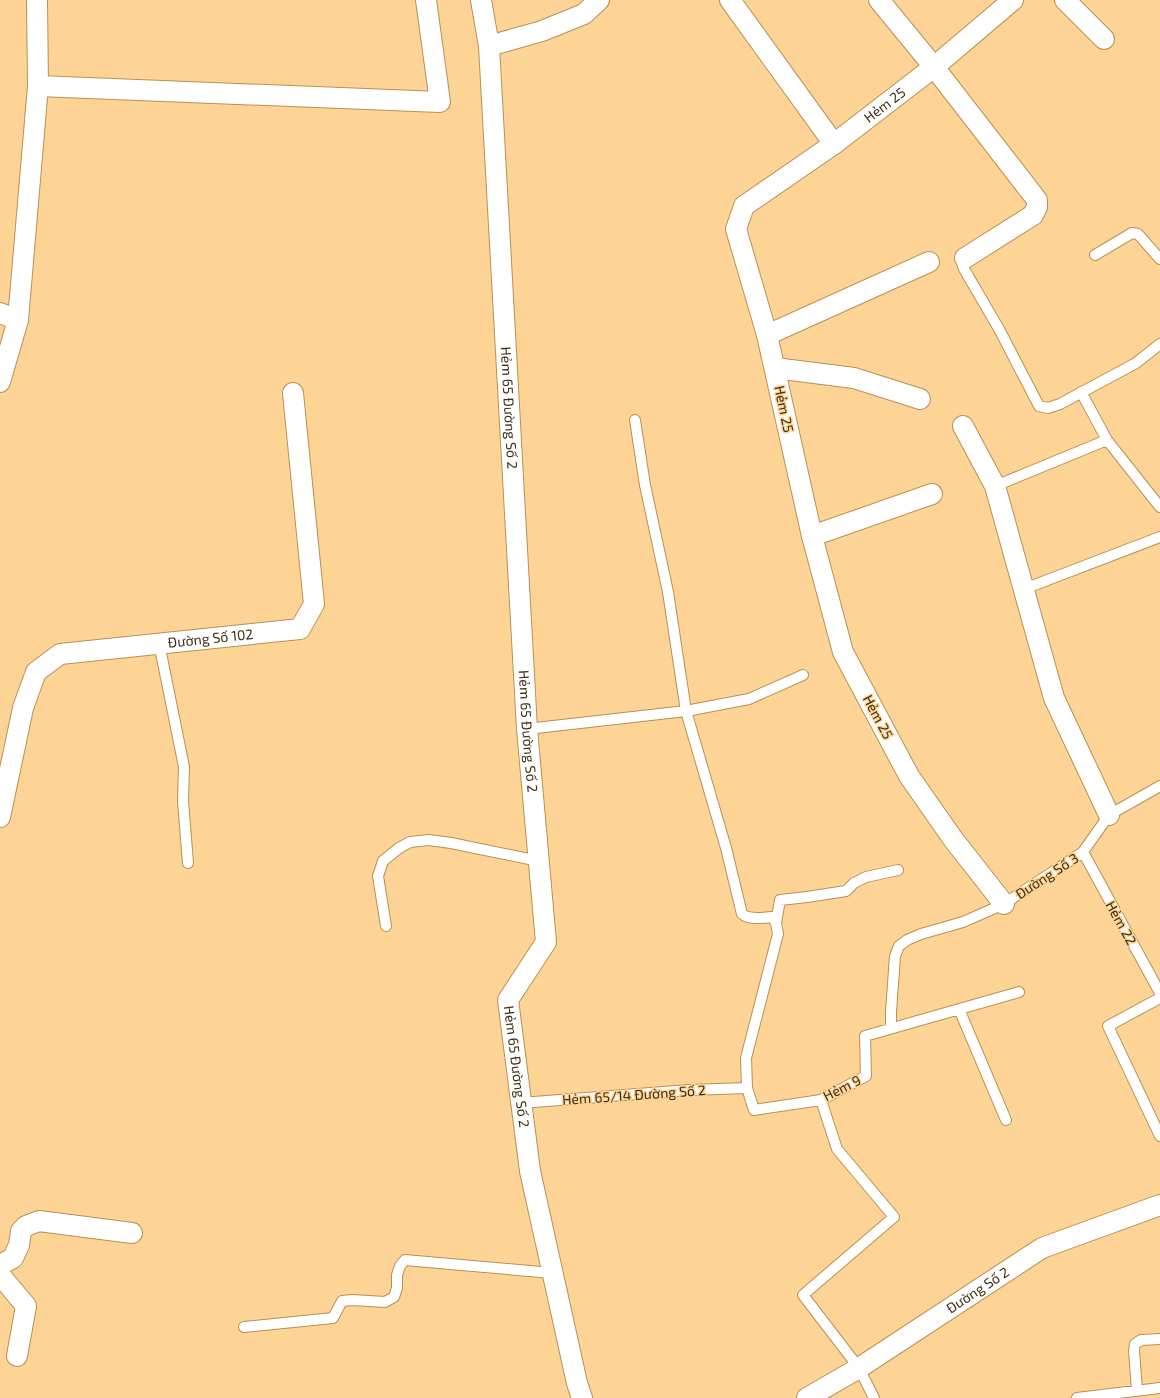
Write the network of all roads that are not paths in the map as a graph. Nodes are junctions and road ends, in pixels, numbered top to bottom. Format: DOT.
graph roads {
  1 [pos="37,0"];
  2 [pos="426,0"];
  3 [pos="481,0"];
  4 [pos="599,0"];
  5 [pos="730,0"];
  6 [pos="879,0"];
  7 [pos="1013,0"];
  8 [pos="1065,0"];
  9 [pos="1104,39"];
  10 [pos="489,46"];
  11 [pos="934,67"];
  12 [pos="38,86"];
  13 [pos="834,144"];
  14 [pos="1095,255"];
  15 [pos="965,258"];
  16 [pos="1160,259"];
  17 [pos="929,262"];
  18 [pos="9,316"];
  19 [pos="767,335"];
  20 [pos="1160,344"];
  21 [pos="775,368"];
  22 [pos="0,382"];
  23 [pos="1081,392"];
  24 [pos="292,393"];
  25 [pos="920,398"];
  26 [pos="635,420"];
  27 [pos="963,426"];
  28 [pos="1107,440"];
  29 [pos="995,486"];
  30 [pos="932,494"];
  31 [pos="1160,507"];
  32 [pos="812,536"];
  33 [pos="1160,537"];
  34 [pos="1024,589"];
  35 [pos="160,643"];
  36 [pos="803,675"];
  37 [pos="686,711"];
  38 [pos="527,729"];
  39 [pos="1160,786"];
  40 [pos="1109,815"];
  41 [pos="0,817"];
  42 [pos="1083,852"];
  43 [pos="539,861"];
  44 [pos="188,863"];
  45 [pos="898,870"];
  46 [pos="1004,904"];
  47 [pos="776,923"];
  48 [pos="386,926"];
  49 [pos="1019,992"];
  50 [pos="1160,993"];
  51 [pos="1160,998"];
  52 [pos="958,1009"];
  53 [pos="891,1028"];
  54 [pos="747,1088"];
  55 [pos="821,1100"];
  56 [pos="521,1103"];
  57 [pos="1006,1120"];
  58 [pos="1160,1136"];
  59 [pos="1160,1205"];
  60 [pos="132,1233"];
  61 [pos="0,1265"];
  62 [pos="552,1272"];
  63 [pos="0,1275"];
  64 [pos="244,1327"];
  65 [pos="1160,1339"];
  66 [pos="17,1356"];
  67 [pos="859,1368"];
  68 [pos="1160,1388"];
  69 [pos="1137,1390"];
  70 [pos="582,1398"];
  71 [pos="807,1398"];
  72 [pos="874,1398"];
  73 [pos="1077,1398"];
  1 -- 12 [label="street"];
  2 -- 12 [label="street"];
  3 -- 10 [label="street, Hẻm 65 Đường Số 2"];
  4 -- 10 [label="street"];
  5 -- 13 [label="street"];
  6 -- 11 [label="street"];
  7 -- 11 [label="street, Hẻm 25"];
  8 -- 9 [label="street"];
  10 -- 38 [label="street, Hẻm 65 Đường Số 2"];
  11 -- 13 [label="street, Hẻm 25"];
  11 -- 15 [label="street"];
  12 -- 18 [label="street"];
  13 -- 19 [label="street, Hẻm 25"];
  14 -- 16 [label="lane"];
  15 -- 23 [label="lane"];
  17 -- 19 [label="street"];
  18 -- 22 [label="street"];
  19 -- 21 [label="street, Hẻm 25"];
  20 -- 23 [label="lane"];
  21 -- 25 [label="street"];
  21 -- 32 [label="street, Hẻm 25"];
  23 -- 28 [label="lane"];
  24 -- 35 [label="street, Đường Số 102"];
  26 -- 37 [label="lane"];
  27 -- 29 [label="street"];
  28 -- 29 [label="lane"];
  28 -- 31 [label="lane"];
  29 -- 34 [label="street"];
  30 -- 32 [label="street"];
  32 -- 46 [label="street, Hẻm 25"];
  33 -- 34 [label="lane"];
  34 -- 40 [label="street"];
  35 -- 41 [label="street, Đường Số 102"];
  35 -- 44 [label="lane"];
  36 -- 37 [label="lane"];
  37 -- 38 [label="lane"];
  37 -- 47 [label="lane"];
  38 -- 43 [label="street, Hẻm 65 Đường Số 2"];
  39 -- 40 [label="lane, Đường Số 3"];
  40 -- 42 [label="lane, Đường Số 3"];
  42 -- 46 [label="lane, Đường Số 3"];
  42 -- 50 [label="lane, Hẻm 22"];
  43 -- 48 [label="lane"];
  43 -- 56 [label="street, Hẻm 65 Đường Số 2"];
  45 -- 47 [label="lane"];
  46 -- 53 [label="lane, Đường Số 3"];
  47 -- 54 [label="lane"];
  49 -- 52 [label="lane"];
  51 -- 58 [label="lane"];
  52 -- 53 [label="lane"];
  52 -- 57 [label="lane"];
  53 -- 55 [label="lane, Hẻm 9"];
  54 -- 55 [label="lane, Hẻm 9"];
  54 -- 56 [label="lane, Hẻm 65/14 Đường Số 2"];
  55 -- 67 [label="lane"];
  56 -- 62 [label="street, Hẻm 65 Đường Số 2"];
  59 -- 67 [label="street, Đường Số 2"];
  60 -- 61 [label="street"];
  62 -- 64 [label="lane"];
  62 -- 70 [label="street, Hẻm 65 Đường Số 2"];
  63 -- 66 [label="street"];
  65 -- 69 [label="lane"];
  67 -- 71 [label="street, Đường Số 2"];
  67 -- 72 [label="lane"];
  68 -- 69 [label="lane"];
  69 -- 73 [label="lane"];
}
